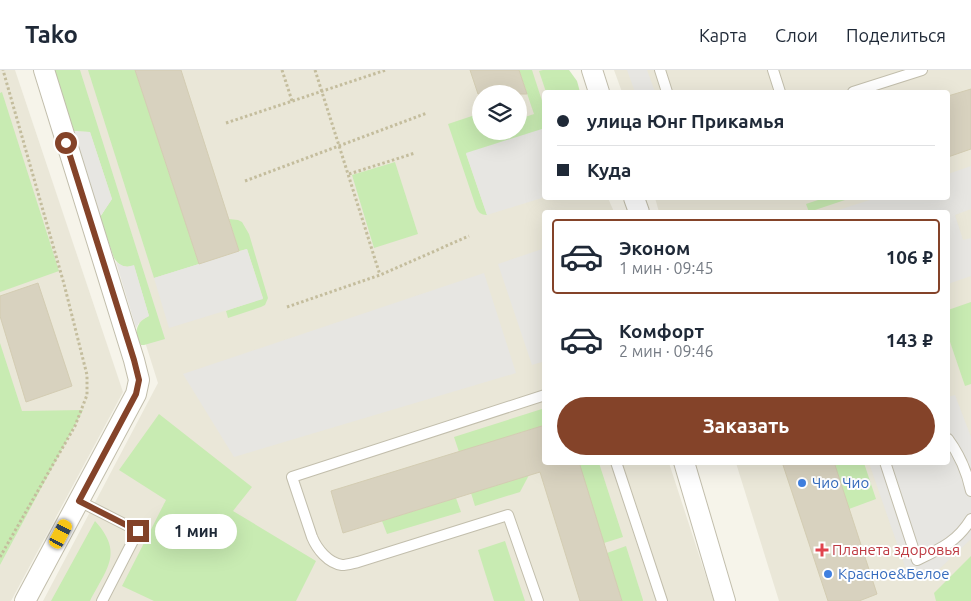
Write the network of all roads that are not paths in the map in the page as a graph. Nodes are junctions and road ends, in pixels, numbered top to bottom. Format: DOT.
graph roads {
  1 [pos="44,70"];
  2 [pos="592,70"];
  3 [pos="660,70"];
  4 [pos="773,70"];
  5 [pos="922,70"];
  6 [pos="598,90"];
  7 [pos="666,90"];
  8 [pos="779,90"];
  9 [pos="859,90"];
  10 [pos="542,396"];
  11 [pos="950,443"];
  12 [pos="617,465"];
  13 [pos="685,465"];
  14 [pos="886,465"];
  15 [pos="971,490"];
  16 [pos="79,501"];
  17 [pos="971,519"];
  18 [pos="25,601"];
  19 [pos="102,601"];
  20 [pos="538,601"];
  21 [pos="662,601"];
  22 [pos="725,601"];
  1 -- 16 [label="street"];
  2 -- 6 [label="street"];
  3 -- 7 [label="lane"];
  4 -- 8 [label="lane"];
  5 -- 9 [label="lane"];
  10 -- 20 [label="lane"];
  11 -- 15 [label="lane"];
  12 -- 21 [label="lane"];
  13 -- 22 [label="street"];
  14 -- 17 [label="lane"];
  16 -- 18 [label="street"];
  16 -- 19 [label="lane"];
}
